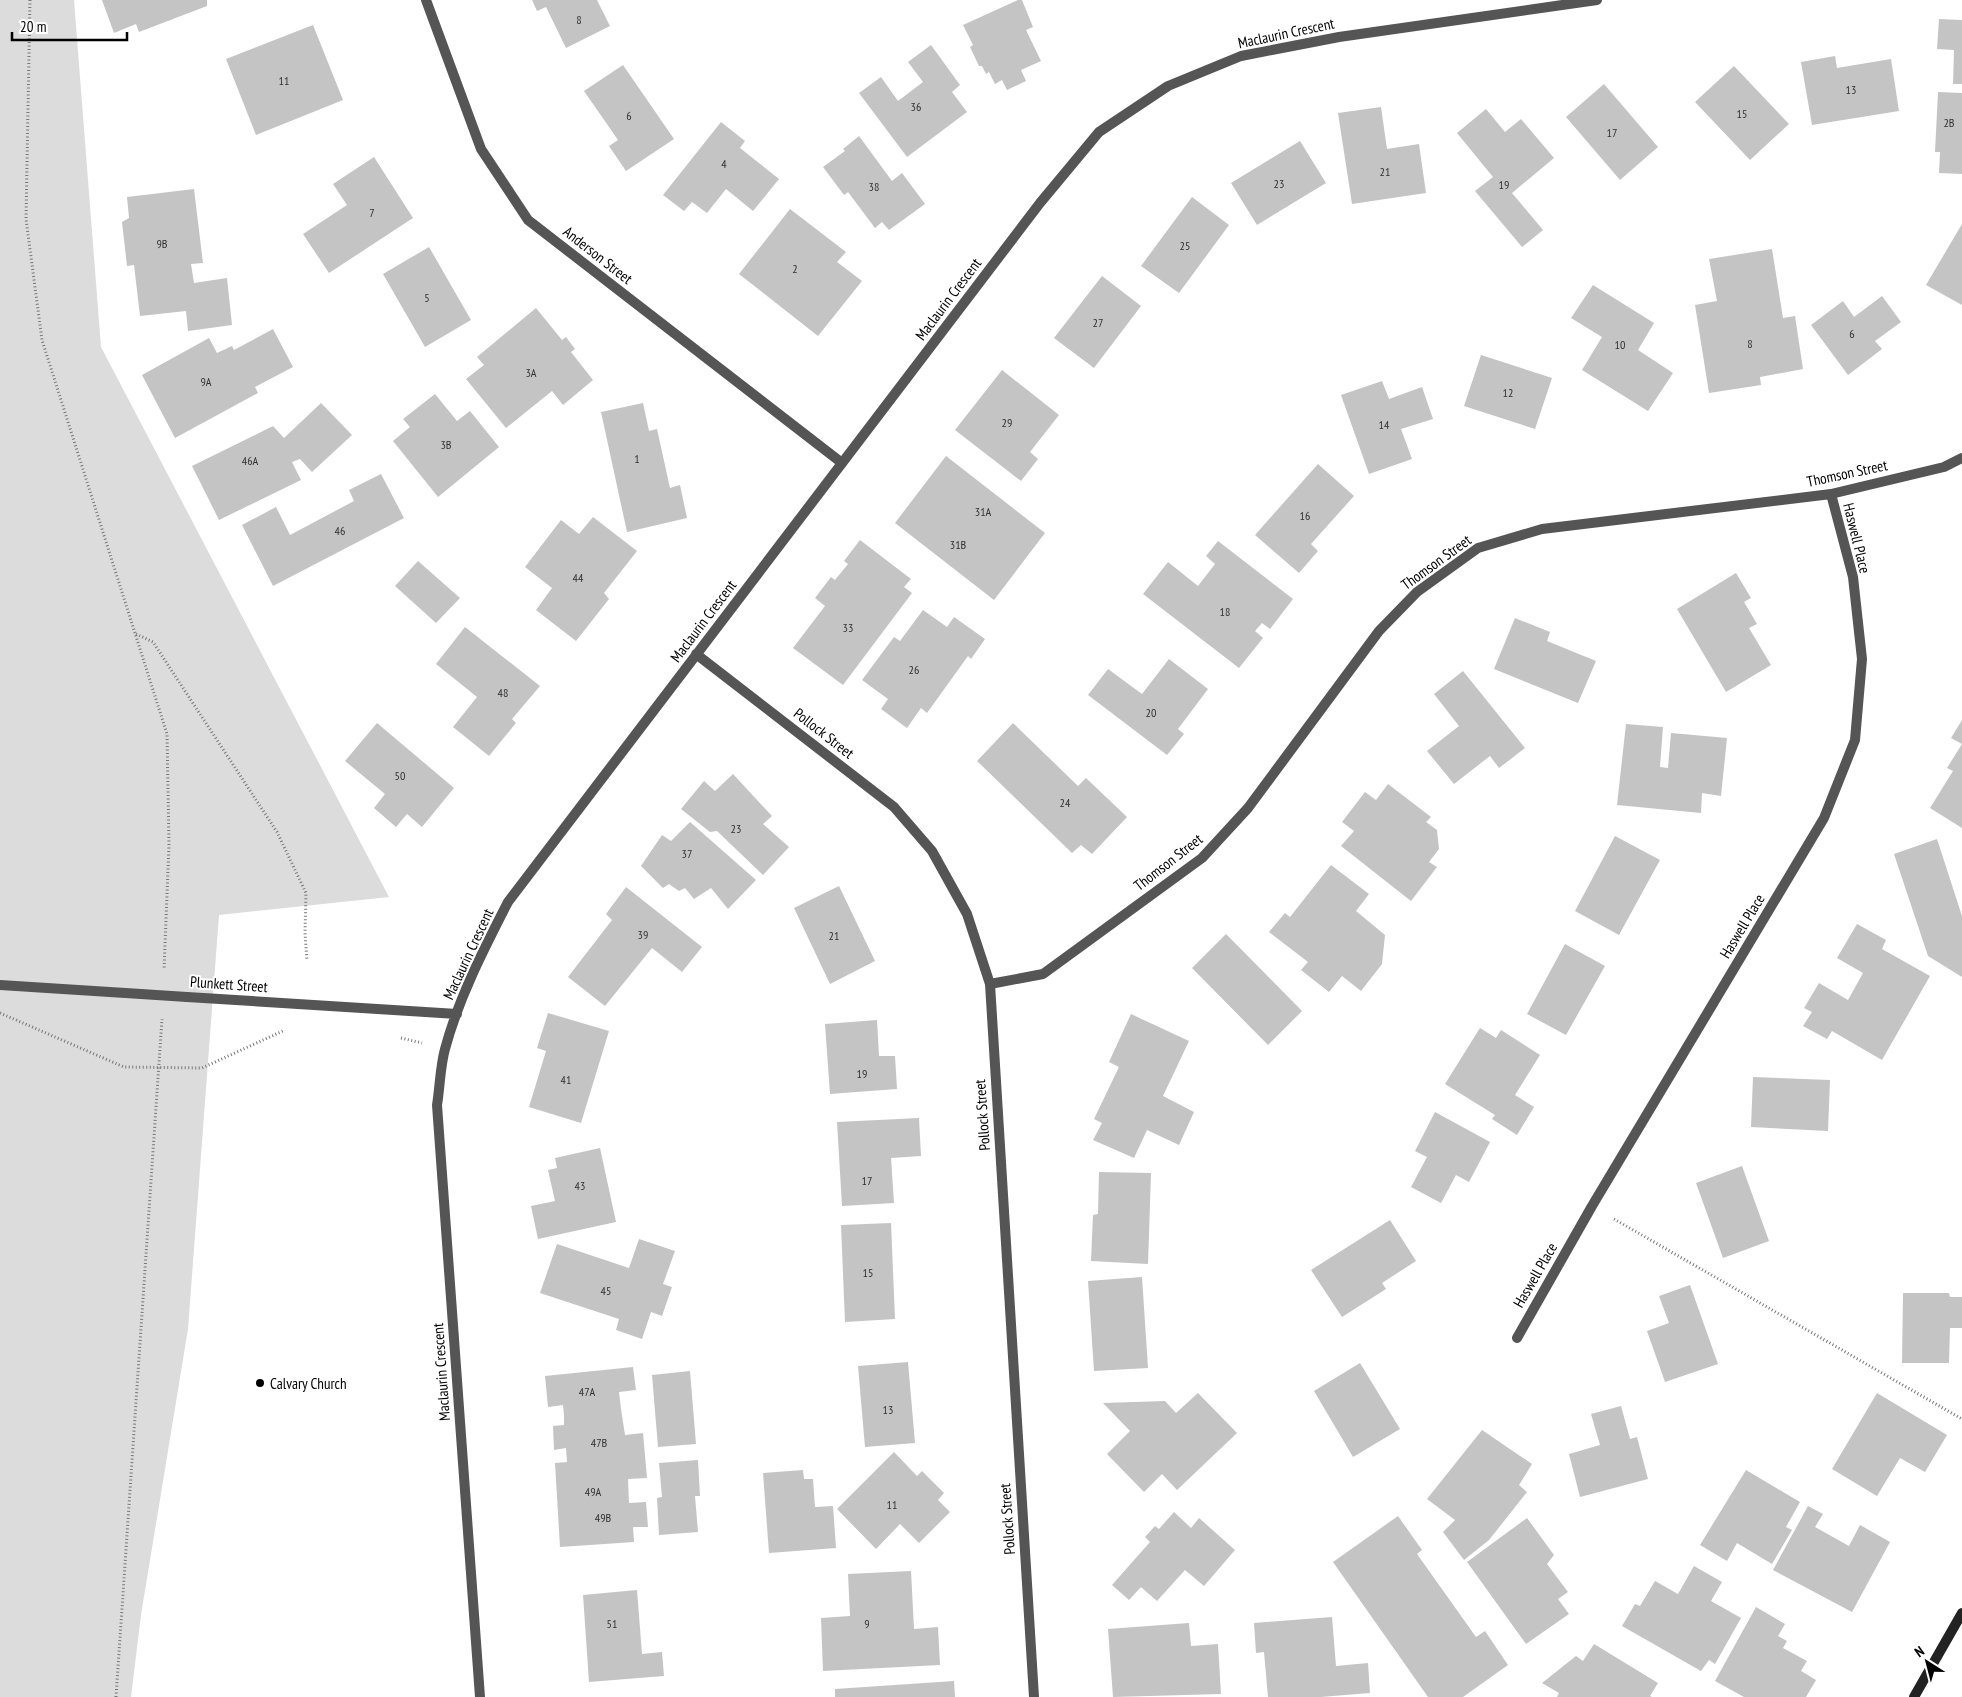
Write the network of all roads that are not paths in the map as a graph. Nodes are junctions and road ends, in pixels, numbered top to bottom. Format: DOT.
graph roads {
  1 [pos="426,0"];
  2 [pos="1597,0"];
  3 [pos="1962,458"];
  4 [pos="842,463"];
  5 [pos="1831,494"];
  6 [pos="696,654"];
  7 [pos="0,984"];
  8 [pos="990,984"];
  9 [pos="457,1014"];
  10 [pos="1517,1338"];
  11 [pos="1962,1613"];
  12 [pos="480,1697"];
  13 [pos="1034,1697"];
  14 [pos="1914,1697"];
  1 -- 4 [label="street, Anderson Street"];
  2 -- 4 [label="street, Maclaurin Crescent"];
  3 -- 5 [label="street, Thomson Street"];
  4 -- 6 [label="street, Maclaurin Crescent"];
  5 -- 8 [label="street, Thomson Street"];
  5 -- 10 [label="street, Haswell Place"];
  6 -- 8 [label="street, Pollock Street"];
  6 -- 9 [label="street, Maclaurin Crescent"];
  7 -- 9 [label="street, Plunkett Street, bridge"];
  8 -- 13 [label="street, Pollock Street"];
  9 -- 12 [label="street, Maclaurin Crescent"];
  11 -- 14 [label="street"];
}
